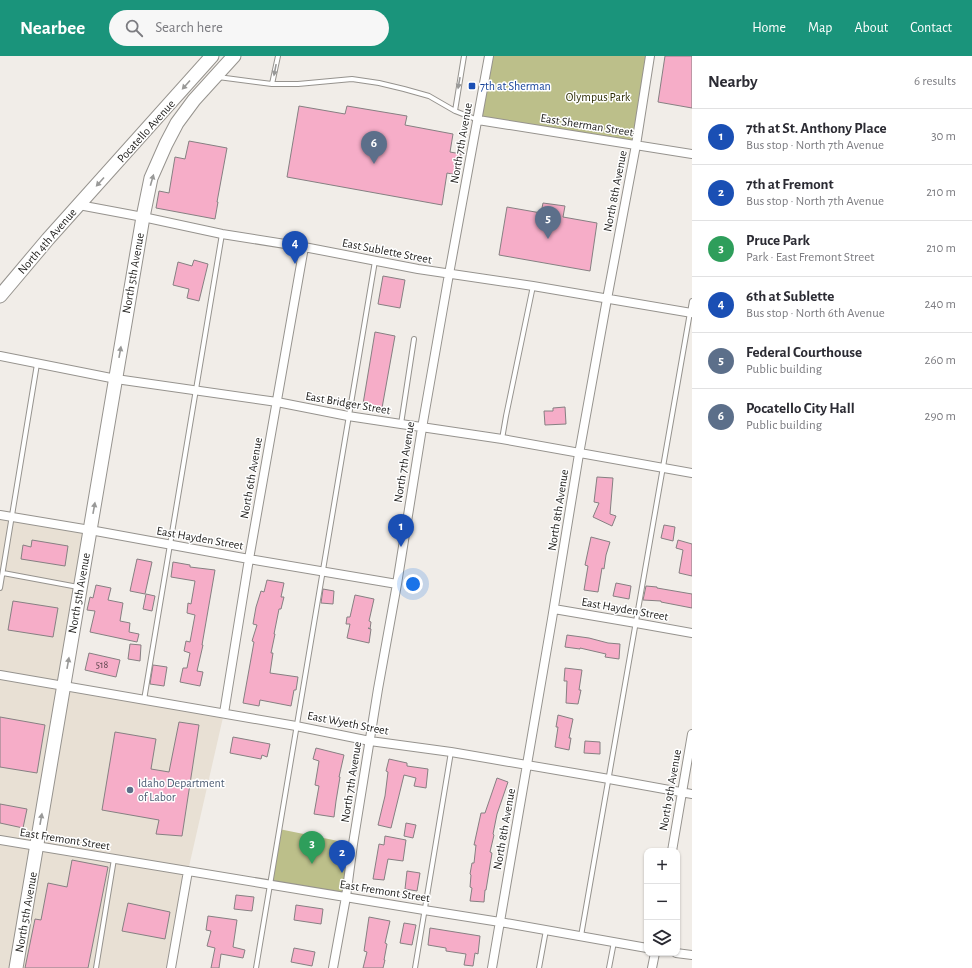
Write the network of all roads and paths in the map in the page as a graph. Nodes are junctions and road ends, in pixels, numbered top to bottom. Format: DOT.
graph roads {
  1 [pos="212,56"];
  2 [pos="234,56"];
  3 [pos="278,56"];
  4 [pos="464,56"];
  5 [pos="489,56"];
  6 [pos="650,56"];
  7 [pos="215,77"];
  8 [pos="272,84"];
  9 [pos="455,111"];
  10 [pos="478,120"];
  11 [pos="636,145"];
  12 [pos="692,154"];
  13 [pos="79,205"];
  14 [pos="143,217"];
  15 [pos="222,234"];
  16 [pos="304,247"];
  17 [pos="375,261"];
  18 [pos="449,274"];
  19 [pos="533,286"];
  20 [pos="0,296"];
  21 [pos="606,299"];
  22 [pos="692,301"];
  23 [pos="691,313"];
  24 [pos="414,339"];
  25 [pos="0,356"];
  26 [pos="37,364"];
  27 [pos="116,379"];
  28 [pos="196,391"];
  29 [pos="277,402"];
  30 [pos="348,416"];
  31 [pos="401,424"];
  32 [pos="422,428"];
  33 [pos="502,439"];
  34 [pos="579,454"];
  35 [pos="663,468"];
  36 [pos="692,473"];
  37 [pos="0,515"];
  38 [pos="12,517"];
  39 [pos="90,530"];
  40 [pos="170,545"];
  41 [pos="248,559"];
  42 [pos="322,572"];
  43 [pos="2,573"];
  44 [pos="397,584"];
  45 [pos="0,588"];
  46 [pos="80,588"];
  47 [pos="554,609"];
  48 [pos="636,623"];
  49 [pos="692,633"];
  50 [pos="0,675"];
  51 [pos="64,686"];
  52 [pos="144,700"];
  53 [pos="224,713"];
  54 [pos="296,726"];
  55 [pos="692,734"];
  56 [pos="370,740"];
  57 [pos="451,752"];
  58 [pos="527,765"];
  59 [pos="609,779"];
  60 [pos="682,793"];
  61 [pos="692,794"];
  62 [pos="0,840"];
  63 [pos="37,846"];
  64 [pos="673,848"];
  65 [pos="114,859"];
  66 [pos="188,871"];
  67 [pos="270,885"];
  68 [pos="346,897"];
  69 [pos="424,910"];
  70 [pos="500,922"];
  71 [pos="546,930"];
  72 [pos="581,936"];
  73 [pos="614,942"];
  74 [pos="644,947"];
  75 [pos="680,954"];
  76 [pos="692,955"];
  77 [pos="654,956"];
  78 [pos="16,968"];
  79 [pos="96,968"];
  80 [pos="171,968"];
  81 [pos="256,968"];
  82 [pos="333,968"];
  83 [pos="415,968"];
  84 [pos="492,968"];
  85 [pos="539,968"];
  86 [pos="609,968"];
  87 [pos="652,968"];
  1 -- 13 [label="main road, Pocatello Avenue, one-way"];
  2 -- 7 [label="main road, Pocatello Avenue"];
  3 -- 8 [label="lane, one-way"];
  4 -- 9 [label="lane, one-way"];
  5 -- 10 [label="street, North 7th Avenue"];
  6 -- 11 [label="street, North 8th Avenue"];
  7 -- 8 [label="lane"];
  14 -- 7 [label="main road, Pocatello Avenue, one-way"];
  8 -- 9 [label="lane"];
  9 -- 10 [label="lane"];
  10 -- 11 [label="street, East Sherman Street"];
  10 -- 18 [label="street, North 7th Avenue"];
  11 -- 12 [label="street, East Sherman Street"];
  11 -- 21 [label="street, North 8th Avenue"];
  13 -- 14 [label="street, East Sublette Street"];
  13 -- 20 [label="main road, North 4th Avenue"];
  14 -- 15 [label="street, East Sublette Street"];
  27 -- 14 [label="main road, North 5th Avenue, one-way"];
  15 -- 16 [label="street, East Sublette Street"];
  15 -- 28 [label="lane"];
  16 -- 17 [label="street, East Sublette Street"];
  16 -- 29 [label="street, North 6th Avenue"];
  17 -- 18 [label="street, East Sublette Street"];
  17 -- 30 [label="lane"];
  18 -- 19 [label="street, East Sublette Street"];
  18 -- 32 [label="street, North 7th Avenue"];
  19 -- 21 [label="street, East Sublette Street"];
  19 -- 33 [label="lane"];
  21 -- 23 [label="street, East Sublette Street"];
  21 -- 34 [label="street, North 8th Avenue"];
  22 -- 23 [label="lane"];
  23 -- 35 [label="lane"];
  24 -- 31 [label="lane"];
  25 -- 26 [label="street, East Bridger Street"];
  26 -- 27 [label="street, East Bridger Street"];
  26 -- 38 [label="lane"];
  27 -- 28 [label="street, East Bridger Street"];
  39 -- 27 [label="main road, North 5th Avenue, one-way"];
  28 -- 29 [label="street, East Bridger Street"];
  28 -- 40 [label="lane"];
  29 -- 30 [label="street, East Bridger Street"];
  29 -- 41 [label="street, North 6th Avenue"];
  30 -- 31 [label="street, East Bridger Street"];
  30 -- 42 [label="lane"];
  31 -- 32 [label="street, East Bridger Street"];
  32 -- 33 [label="street, East Bridger Street"];
  32 -- 44 [label="street, North 7th Avenue"];
  33 -- 34 [label="street, East Bridger Street"];
  34 -- 35 [label="street, East Bridger Street"];
  34 -- 47 [label="street, North 8th Avenue"];
  35 -- 36 [label="street, East Bridger Street"];
  35 -- 48 [label="lane"];
  37 -- 38 [label="street, East Hayden Street"];
  38 -- 39 [label="street, East Hayden Street"];
  38 -- 43 [label="lane"];
  39 -- 40 [label="street, East Hayden Street"];
  39 -- 46 [label="main road, North 5th Avenue"];
  40 -- 41 [label="street, East Hayden Street"];
  40 -- 52 [label="lane"];
  41 -- 42 [label="street, East Hayden Street"];
  41 -- 53 [label="street, North 6th Avenue"];
  42 -- 44 [label="street, East Hayden Street"];
  42 -- 54 [label="lane"];
  43 -- 45 [label="lane"];
  43 -- 46 [label="lane"];
  44 -- 56 [label="street, North 7th Avenue"];
  51 -- 46 [label="main road, North 5th Avenue, one-way"];
  47 -- 48 [label="street, East Hayden Street"];
  47 -- 58 [label="street, North 8th Avenue"];
  48 -- 49 [label="street, East Hayden Street"];
  48 -- 59 [label="lane"];
  50 -- 51 [label="street, East Wyeth Street"];
  51 -- 52 [label="street, East Wyeth Street"];
  63 -- 51 [label="main road, North 5th Avenue, one-way"];
  52 -- 53 [label="street, East Wyeth Street"];
  53 -- 54 [label="street, East Wyeth Street"];
  54 -- 56 [label="street, East Wyeth Street"];
  54 -- 67 [label="lane"];
  55 -- 60 [label="street, North 9th Avenue"];
  56 -- 57 [label="street, East Wyeth Street"];
  56 -- 68 [label="street, North 7th Avenue"];
  57 -- 58 [label="street, East Wyeth Street"];
  57 -- 69 [label="lane"];
  58 -- 59 [label="street, East Wyeth Street"];
  58 -- 70 [label="street, North 8th Avenue"];
  59 -- 60 [label="street, East Wyeth Street"];
  59 -- 72 [label="lane"];
  60 -- 61 [label="street, East Wyeth Street"];
  60 -- 64 [label="street, North 9th Avenue"];
  62 -- 63 [label="street, East Fremont Street"];
  63 -- 65 [label="street, East Fremont Street"];
  63 -- 78 [label="main road, North 5th Avenue"];
  65 -- 66 [label="street, East Fremont Street"];
  65 -- 79 [label="lane"];
  66 -- 67 [label="street, East Fremont Street"];
  66 -- 80 [label="street"];
  67 -- 68 [label="street, East Fremont Street"];
  67 -- 81 [label="lane"];
  68 -- 69 [label="street, East Fremont Street"];
  68 -- 82 [label="street, North 7th Avenue"];
  69 -- 70 [label="street, East Fremont Street"];
  69 -- 83 [label="lane"];
  70 -- 71 [label="street, East Fremont Street"];
  70 -- 84 [label="street, North 8th Avenue"];
  71 -- 72 [label="street, East Fremont Street"];
  71 -- 85 [label="lane"];
  72 -- 73 [label="street, East Fremont Street"];
  73 -- 74 [label="street, East Fremont Street"];
  73 -- 86 [label="lane"];
  75 -- 76 [label="street"];
  77 -- 87 [label="street"];
}
